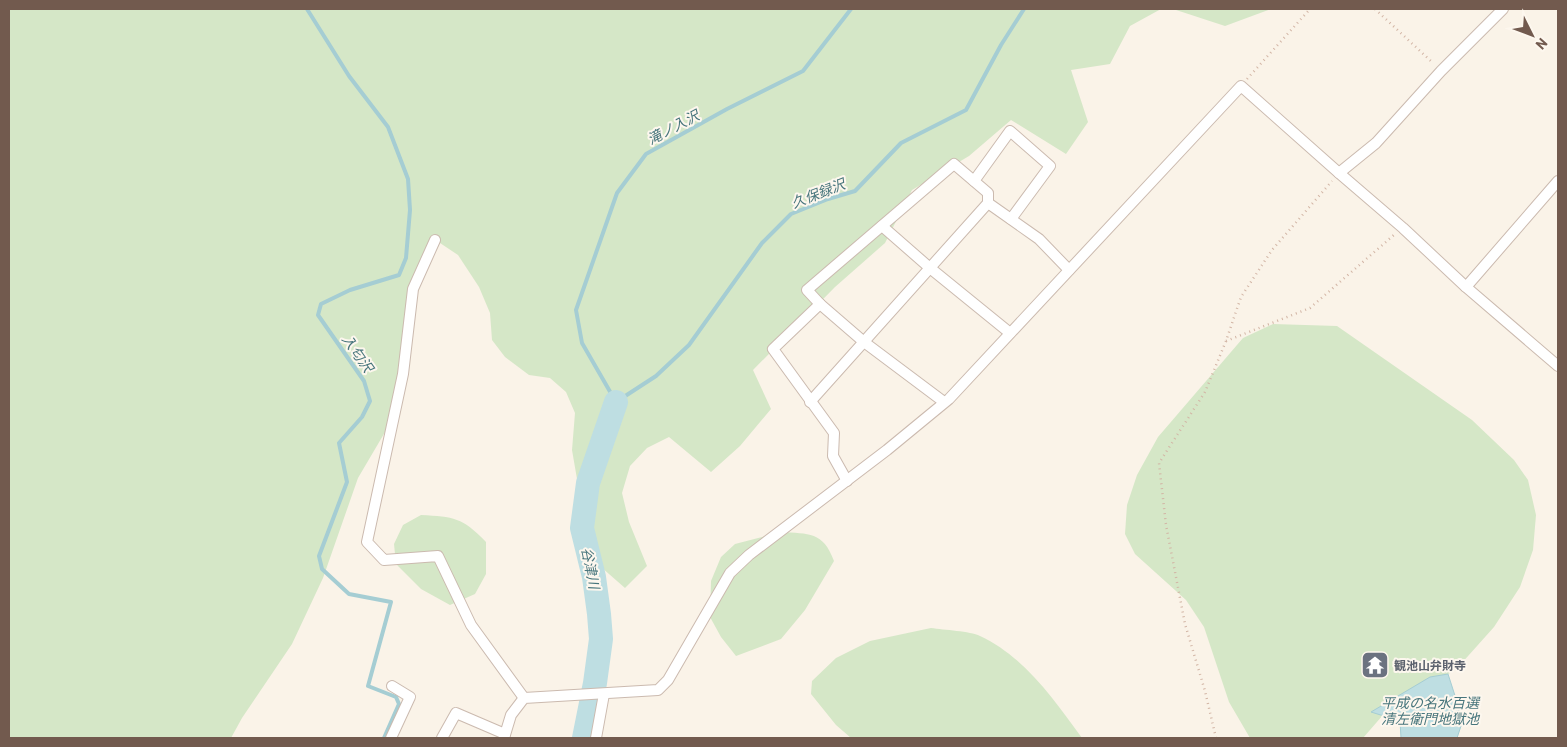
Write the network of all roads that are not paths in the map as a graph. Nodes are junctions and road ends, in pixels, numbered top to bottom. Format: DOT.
graph roads {
  1 [pos="1503,9"];
  2 [pos="1339,174"];
  3 [pos="974,180"];
  4 [pos="1558,181"];
  5 [pos="988,203"];
  6 [pos="1011,219"];
  7 [pos="882,226"];
  8 [pos="435,240"];
  9 [pos="930,268"];
  10 [pos="1069,270"];
  11 [pos="1466,287"];
  12 [pos="820,304"];
  13 [pos="1010,333"];
  14 [pos="864,342"];
  15 [pos="1558,366"];
  16 [pos="810,402"];
  17 [pos="944,402"];
  18 [pos="847,481"];
  19 [pos="392,686"];
  20 [pos="604,694"];
  21 [pos="524,698"];
  22 [pos="505,736"];
  23 [pos="391,738"];
  24 [pos="442,738"];
  25 [pos="596,738"];
  1 -- 2 [label="street"];
  2 -- 10 [label="street"];
  2 -- 11 [label="street"];
  3 -- 5 [label="street"];
  3 -- 6 [label="street"];
  3 -- 7 [label="street"];
  4 -- 11 [label="street"];
  5 -- 6 [label="street"];
  5 -- 9 [label="street"];
  6 -- 10 [label="street"];
  7 -- 9 [label="street"];
  7 -- 12 [label="street"];
  8 -- 21 [label="street"];
  9 -- 13 [label="street"];
  9 -- 14 [label="street"];
  10 -- 13 [label="street"];
  11 -- 15 [label="street"];
  12 -- 14 [label="street"];
  12 -- 16 [label="street"];
  13 -- 17 [label="street"];
  14 -- 16 [label="street"];
  14 -- 17 [label="street"];
  16 -- 18 [label="street"];
  17 -- 18 [label="street"];
  18 -- 20 [label="street"];
  19 -- 23 [label="street"];
  20 -- 21 [label="street"];
  20 -- 25 [label="street"];
  21 -- 22 [label="street"];
  22 -- 24 [label="street"];
}
